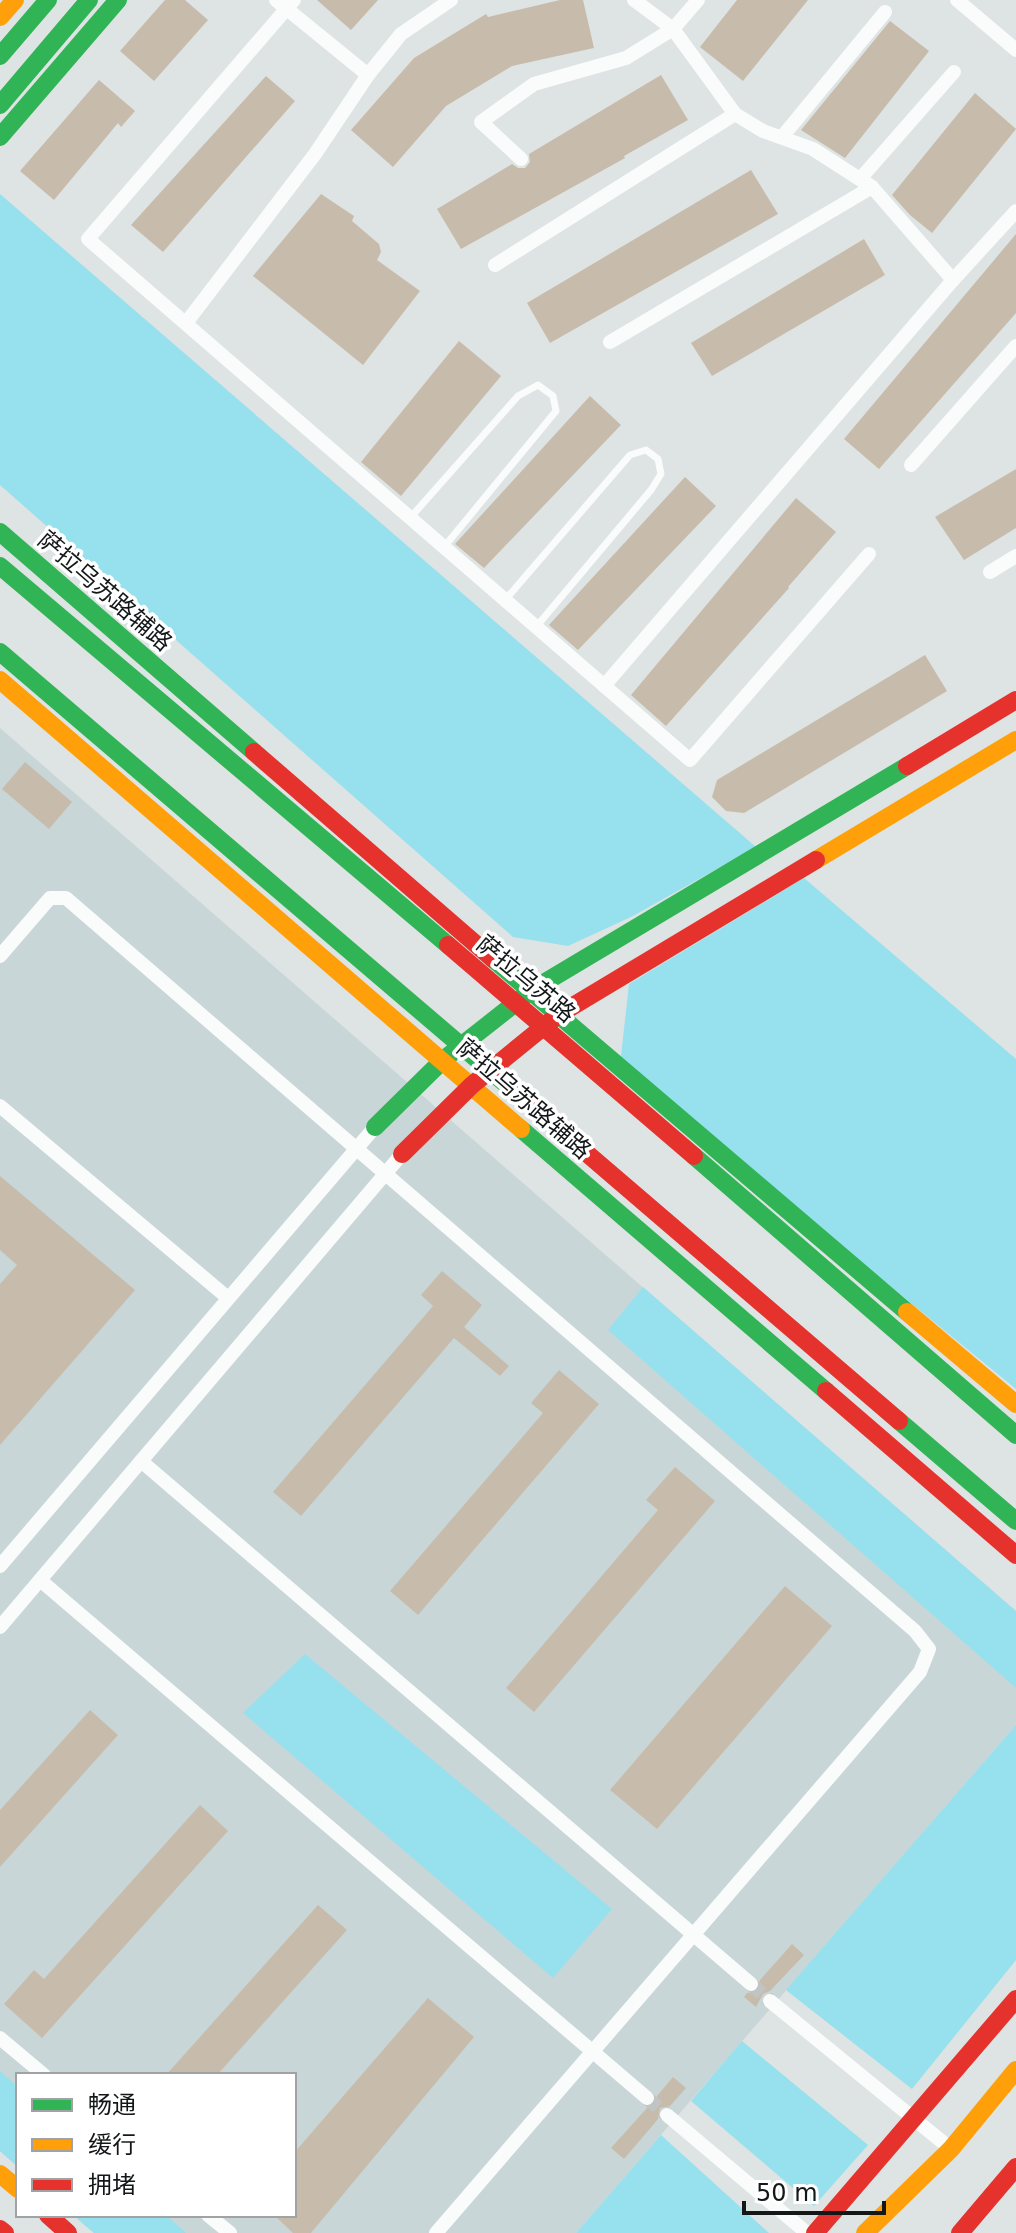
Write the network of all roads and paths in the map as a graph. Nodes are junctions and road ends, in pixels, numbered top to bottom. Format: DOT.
graph roads {
  1 [pos="15,0"];
  2 [pos="48,0"];
  3 [pos="89,0"];
  4 [pos="118,0"];
  5 [pos="451,0"];
  6 [pos="634,0"];
  7 [pos="698,0"];
  8 [pos="957,0"];
  9 [pos="286,3"];
  10 [pos="885,12"];
  11 [pos="0,17"];
  12 [pos="673,29"];
  13 [pos="1016,50"];
  14 [pos="0,56"];
  15 [pos="954,72"];
  16 [pos="368,75"];
  17 [pos="0,105"];
  18 [pos="735,114"];
  19 [pos="0,137"];
  20 [pos="782,137"];
  21 [pos="521,159"];
  22 [pos="866,183"];
  23 [pos="1016,211"];
  24 [pos="495,265"];
  25 [pos="953,280"];
  26 [pos="186,323"];
  27 [pos="610,342"];
  28 [pos="1015,348"];
  29 [pos="911,465"];
  30 [pos="410,518"];
  31 [pos="0,532"];
  32 [pos="444,547"];
  33 [pos="869,554"];
  34 [pos="1016,556"];
  35 [pos="0,566"];
  36 [pos="990,572"];
  37 [pos="505,600"];
  38 [pos="536,627"];
  39 [pos="0,652"];
  40 [pos="0,680"];
  41 [pos="604,686"];
  42 [pos="1016,700"];
  43 [pos="1016,740"];
  44 [pos="0,956"];
  45 [pos="532,990"];
  46 [pos="515,1002"];
  47 [pos="551,1020"];
  48 [pos="460,1046"];
  49 [pos="443,1060"];
  50 [pos="488,1070"];
  51 [pos="472,1085"];
  52 [pos="0,1106"];
  53 [pos="375,1127"];
  54 [pos="357,1147"];
  55 [pos="402,1154"];
  56 [pos="385,1173"];
  57 [pos="228,1298"];
  58 [pos="1016,1404"];
  59 [pos="1016,1435"];
  60 [pos="141,1461"];
  61 [pos="1016,1521"];
  62 [pos="1016,1555"];
  63 [pos="0,1566"];
  64 [pos="40,1580"];
  65 [pos="0,1627"];
  66 [pos="693,1935"];
  67 [pos="751,1984"];
  68 [pos="1016,1999"];
  69 [pos="770,2001"];
  70 [pos="0,2038"];
  71 [pos="593,2051"];
  72 [pos="1016,2070"];
  73 [pos="42,2073"];
  74 [pos="647,2098"];
  75 [pos="667,2115"];
  76 [pos="914,2120"];
  77 [pos="951,2149"];
  78 [pos="1016,2167"];
  79 [pos="0,2174"];
  80 [pos="16,2187"];
  81 [pos="50,2217"];
  82 [pos="210,2217"];
  83 [pos="0,2229"];
  84 [pos="5,2233"];
  85 [pos="68,2233"];
  86 [pos="230,2233"];
  87 [pos="436,2233"];
  88 [pos="807,2233"];
  89 [pos="815,2233"];
  90 [pos="865,2233"];
  91 [pos="960,2233"];
  1 -- 11 [label="street"];
  2 -- 14 [label="street"];
  3 -- 17 [label="street"];
  4 -- 19 [label="street"];
  5 -- 16 [label="street"];
  6 -- 12 [label="street"];
  7 -- 12 [label="street"];
  8 -- 13 [label="street"];
  9 -- 16 [label="street"];
  9 -- 26 [label="street"];
  10 -- 20 [label="street"];
  12 -- 18 [label="street"];
  12 -- 21 [label="street"];
  15 -- 22 [label="street"];
  16 -- 26 [label="street"];
  18 -- 20 [label="street"];
  18 -- 24 [label="street"];
  20 -- 22 [label="street"];
  22 -- 25 [label="street"];
  22 -- 27 [label="street"];
  23 -- 25 [label="street"];
  25 -- 41 [label="street"];
  26 -- 30 [label="street"];
  28 -- 29 [label="street"];
  30 -- 32 [label="street"];
  30 -- 32 [label="lane"];
  31 -- 45 [label="street, 萨拉乌苏路辅路"];
  32 -- 37 [label="street"];
  33 -- 41 [label="street"];
  34 -- 36 [label="street"];
  35 -- 46 [label="street, 萨拉乌苏路"];
  37 -- 38 [label="street"];
  37 -- 38 [label="lane"];
  38 -- 41 [label="street"];
  39 -- 48 [label="street"];
  40 -- 49 [label="street, 萨拉乌苏路辅路"];
  42 -- 45 [label="street"];
  43 -- 47 [label="street"];
  44 -- 54 [label="street"];
  45 -- 46 [label="street"];
  45 -- 47 [label="street, 萨拉乌苏路辅路"];
  46 -- 47 [label="street, 萨拉乌苏路"];
  46 -- 48 [label="street"];
  47 -- 50 [label="street"];
  47 -- 58 [label="street, 萨拉乌苏路辅路"];
  47 -- 59 [label="street, 萨拉乌苏路"];
  48 -- 49 [label="street"];
  48 -- 50 [label="street"];
  49 -- 51 [label="street, 萨拉乌苏路辅路"];
  49 -- 53 [label="street"];
  50 -- 51 [label="street"];
  50 -- 61 [label="street"];
  51 -- 55 [label="street"];
  51 -- 62 [label="street, 萨拉乌苏路辅路"];
  52 -- 57 [label="street"];
  53 -- 54 [label="street"];
  54 -- 56 [label="street"];
  54 -- 57 [label="street"];
  55 -- 56 [label="street"];
  56 -- 60 [label="street"];
  56 -- 66 [label="street"];
  57 -- 63 [label="street"];
  60 -- 64 [label="street"];
  60 -- 66 [label="street"];
  64 -- 65 [label="street"];
  64 -- 71 [label="street"];
  66 -- 67 [label="street"];
  66 -- 71 [label="street"];
  68 -- 76 [label="street"];
  69 -- 76 [label="street"];
  70 -- 73 [label="street"];
  71 -- 74 [label="street"];
  71 -- 87 [label="street"];
  72 -- 77 [label="street"];
  75 -- 88 [label="street"];
  76 -- 77 [label="street"];
  76 -- 89 [label="street"];
  77 -- 90 [label="street"];
  78 -- 91 [label="street"];
  79 -- 80 [label="street"];
  81 -- 85 [label="street"];
  82 -- 86 [label="street"];
  83 -- 84 [label="street"];
}
